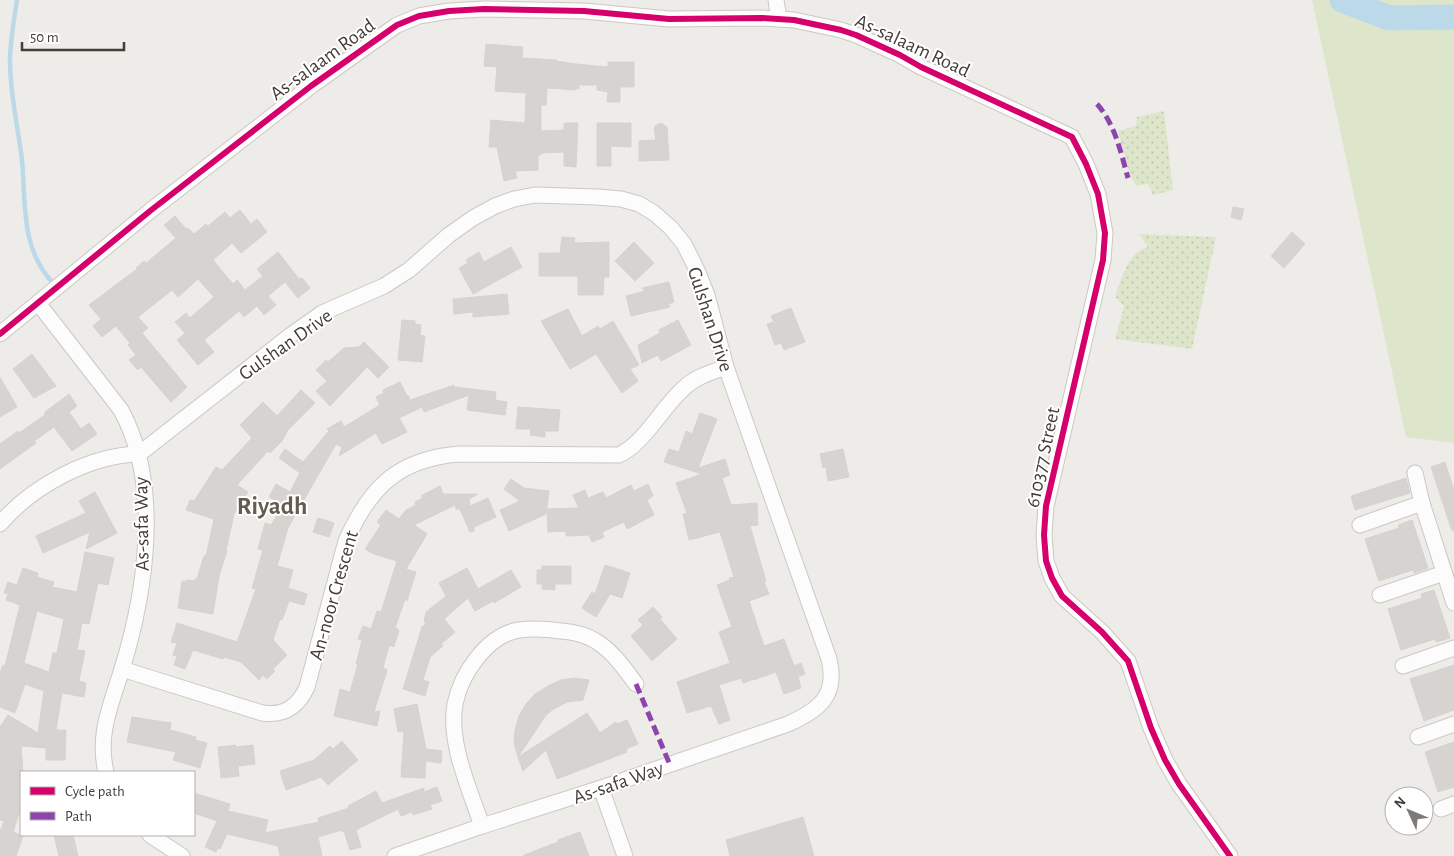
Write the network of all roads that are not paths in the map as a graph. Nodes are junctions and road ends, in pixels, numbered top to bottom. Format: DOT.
graph roads {
  1 [pos="776,0"];
  2 [pos="779,19"];
  3 [pos="1072,137"];
  4 [pos="38,303"];
  5 [pos="0,334"];
  6 [pos="726,366"];
  7 [pos="139,454"];
  8 [pos="1415,473"];
  9 [pos="1422,503"];
  10 [pos="0,524"];
  11 [pos="1360,525"];
  12 [pos="1444,573"];
  13 [pos="1380,595"];
  14 [pos="1454,603"];
  15 [pos="1454,648"];
  16 [pos="1403,666"];
  17 [pos="122,669"];
  18 [pos="636,684"];
  19 [pos="829,691"];
  20 [pos="1454,724"];
  21 [pos="1418,737"];
  22 [pos="106,771"];
  23 [pos="601,788"];
  24 [pos="482,826"];
  25 [pos="152,836"];
  26 [pos="182,856"];
  27 [pos="395,856"];
  28 [pos="625,856"];
  29 [pos="1230,856"];
  1 -- 2 [label="street"];
  2 -- 3 [label="street, As-salaam Road"];
  2 -- 4 [label="street, As-salaam Road"];
  3 -- 29 [label="street, 610377 Street"];
  4 -- 5 [label="street, As-salaam Road"];
  4 -- 7 [label="street, As-safa Way"];
  6 -- 7 [label="street, Gulshan Drive"];
  6 -- 17 [label="street, An-noor Crescent"];
  6 -- 19 [label="street, Gulshan Drive"];
  7 -- 10 [label="street"];
  7 -- 17 [label="street, As-safa Way"];
  8 -- 9 [label="street"];
  9 -- 11 [label="street"];
  9 -- 12 [label="street"];
  12 -- 13 [label="street"];
  12 -- 14 [label="street"];
  15 -- 16 [label="street"];
  17 -- 22 [label="street, As-safa Way"];
  18 -- 24 [label="street"];
  19 -- 23 [label="street, As-safa Way"];
  20 -- 21 [label="street"];
  23 -- 24 [label="street, As-safa Way"];
  23 -- 28 [label="street"];
  24 -- 27 [label="street, As-safa Way"];
  25 -- 26 [label="street"];
}
